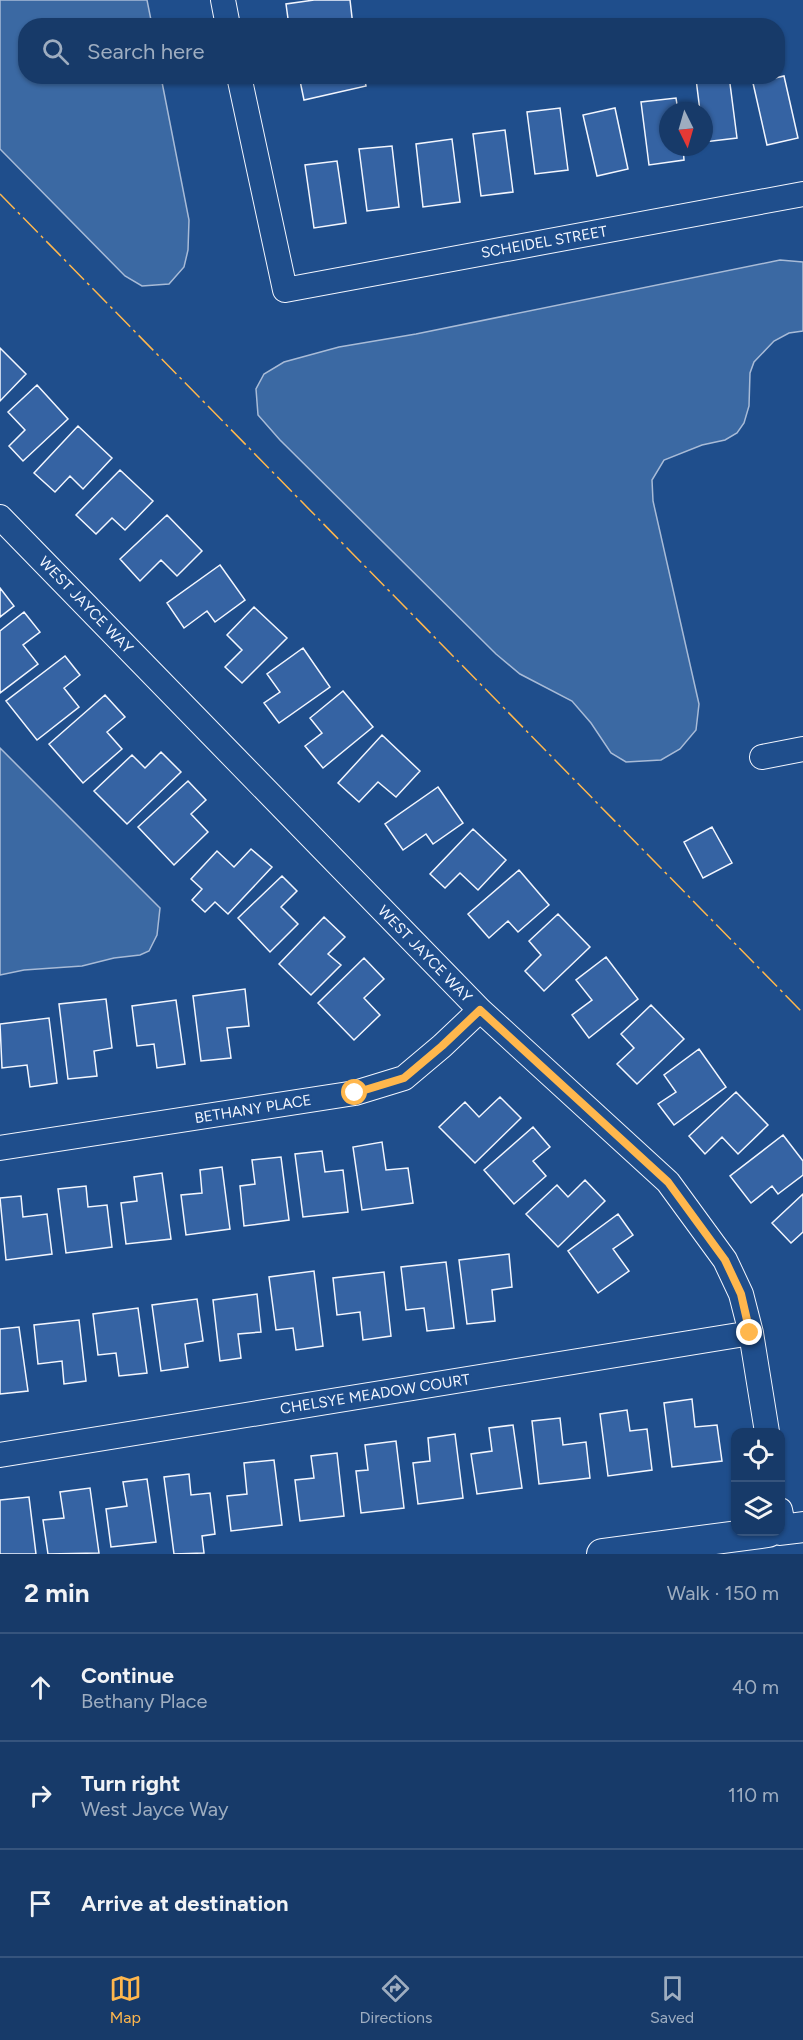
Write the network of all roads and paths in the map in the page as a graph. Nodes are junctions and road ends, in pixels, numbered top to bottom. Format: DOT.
graph roads {
  1 [pos="223,0"];
  2 [pos="226,18"];
  3 [pos="241,84"];
  4 [pos="803,194"];
  5 [pos="0,517"];
  6 [pos="803,749"];
  7 [pos="762,757"];
  8 [pos="480,1010"];
  9 [pos="0,1148"];
  10 [pos="750,1333"];
  11 [pos="766,1428"];
  12 [pos="0,1455"];
  13 [pos="731,1534"];
  14 [pos="602,1554"];
  1 -- 2 [label="street"];
  3 -- 4 [label="street, SCHEIDEL STREET"];
  5 -- 8 [label="street, WEST JAYCE WAY"];
  6 -- 7 [label="street"];
  8 -- 9 [label="street, BETHANY PLACE"];
  8 -- 10 [label="street, WEST JAYCE WAY"];
  10 -- 11 [label="street, WEST JAYCE WAY"];
  10 -- 12 [label="street, CHELSYE MEADOW COURT"];
  13 -- 14 [label="street"];
}
